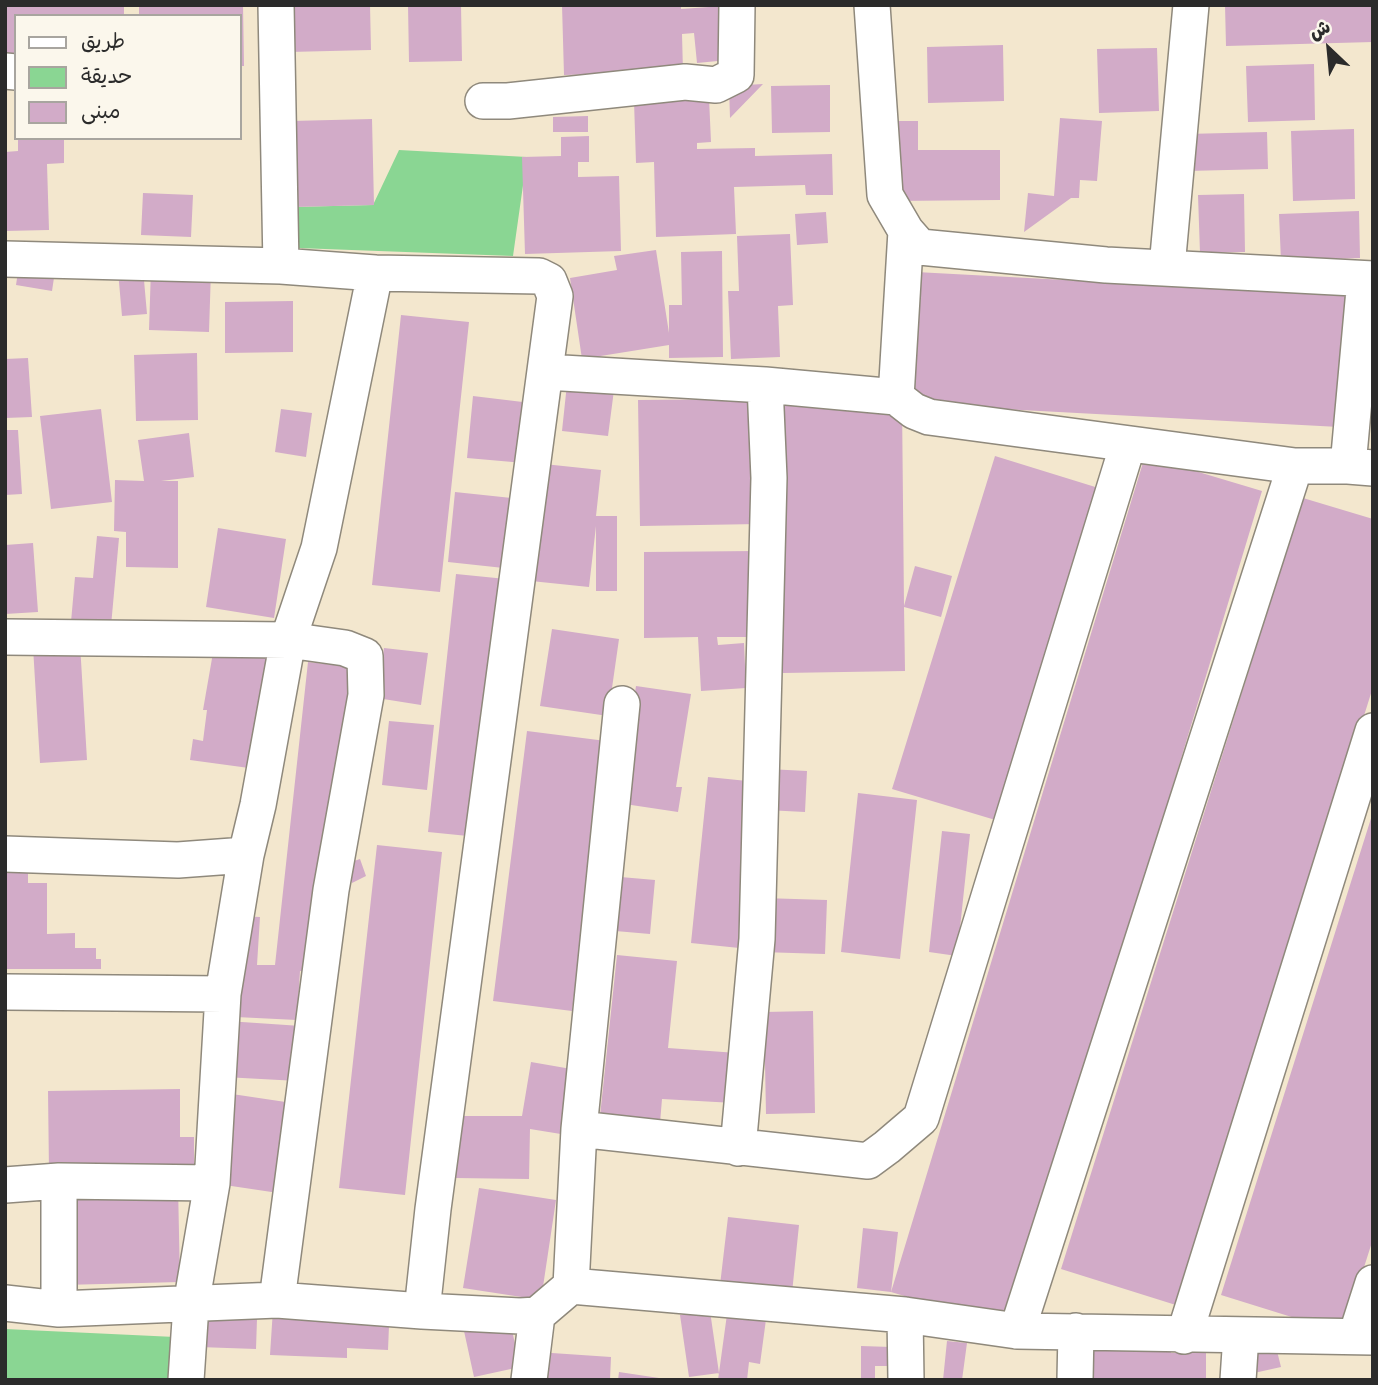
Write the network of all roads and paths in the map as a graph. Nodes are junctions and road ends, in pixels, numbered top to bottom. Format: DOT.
graph roads {
  1 [pos="276,5"];
  2 [pos="737,5"];
  3 [pos="872,5"];
  4 [pos="1191,5"];
  5 [pos="483,102"];
  6 [pos="906,232"];
  7 [pos="5,259"];
  8 [pos="281,266"];
  9 [pos="1167,267"];
  10 [pos="375,273"];
  11 [pos="1369,279"];
  12 [pos="546,373"];
  13 [pos="765,385"];
  14 [pos="896,397"];
  15 [pos="1128,444"];
  16 [pos="1295,466"];
  17 [pos="1361,467"];
  18 [pos="5,637"];
  19 [pos="288,640"];
  20 [pos="622,704"];
  21 [pos="1373,731"];
  22 [pos="5,854"];
  23 [pos="246,855"];
  24 [pos="7,992"];
  25 [pos="223,994"];
  26 [pos="579,1129"];
  27 [pos="738,1148"];
  28 [pos="59,1181"];
  29 [pos="212,1183"];
  30 [pos="5,1185"];
  31 [pos="1373,1283"];
  32 [pos="571,1286"];
  33 [pos="277,1300"];
  34 [pos="5,1303"];
  35 [pos="191,1305"];
  36 [pos="59,1309"];
  37 [pos="422,1311"];
  38 [pos="537,1315"];
  39 [pos="905,1315"];
  40 [pos="1017,1331"];
  41 [pos="1076,1331"];
  42 [pos="1241,1335"];
  43 [pos="1184,1336"];
  44 [pos="1364,1337"];
  45 [pos="186,1380"];
  46 [pos="529,1380"];
  47 [pos="906,1380"];
  48 [pos="1075,1380"];
  49 [pos="1238,1380"];
  1 -- 8 [label="street"];
  2 -- 5 [label="street"];
  3 -- 6 [label="street"];
  4 -- 9 [label="street"];
  6 -- 9 [label="street"];
  6 -- 14 [label="street"];
  7 -- 8 [label="street"];
  8 -- 10 [label="street"];
  9 -- 11 [label="street"];
  10 -- 12 [label="street"];
  10 -- 19 [label="street"];
  11 -- 17 [label="street"];
  12 -- 13 [label="street"];
  12 -- 37 [label="street"];
  13 -- 14 [label="street"];
  13 -- 27 [label="street"];
  14 -- 15 [label="street"];
  15 -- 16 [label="street"];
  15 -- 27 [label="street"];
  16 -- 17 [label="street"];
  16 -- 40 [label="street"];
  18 -- 19 [label="street"];
  19 -- 23 [label="street"];
  19 -- 33 [label="street"];
  20 -- 26 [label="street"];
  21 -- 43 [label="street"];
  22 -- 23 [label="street"];
  23 -- 25 [label="street"];
  24 -- 25 [label="street"];
  25 -- 29 [label="street"];
  26 -- 27 [label="street"];
  26 -- 32 [label="street"];
  28 -- 29 [label="street"];
  28 -- 30 [label="street"];
  28 -- 36 [label="street"];
  29 -- 35 [label="street"];
  31 -- 44 [label="street"];
  32 -- 38 [label="street"];
  32 -- 39 [label="street"];
  33 -- 35 [label="street"];
  33 -- 37 [label="street"];
  34 -- 36 [label="street"];
  35 -- 36 [label="street"];
  35 -- 45 [label="street"];
  37 -- 38 [label="street"];
  38 -- 46 [label="street"];
  39 -- 40 [label="street"];
  39 -- 47 [label="street"];
  40 -- 41 [label="street"];
  41 -- 43 [label="street"];
  41 -- 48 [label="street"];
  42 -- 43 [label="street"];
  42 -- 44 [label="street"];
  42 -- 49 [label="street"];
}
